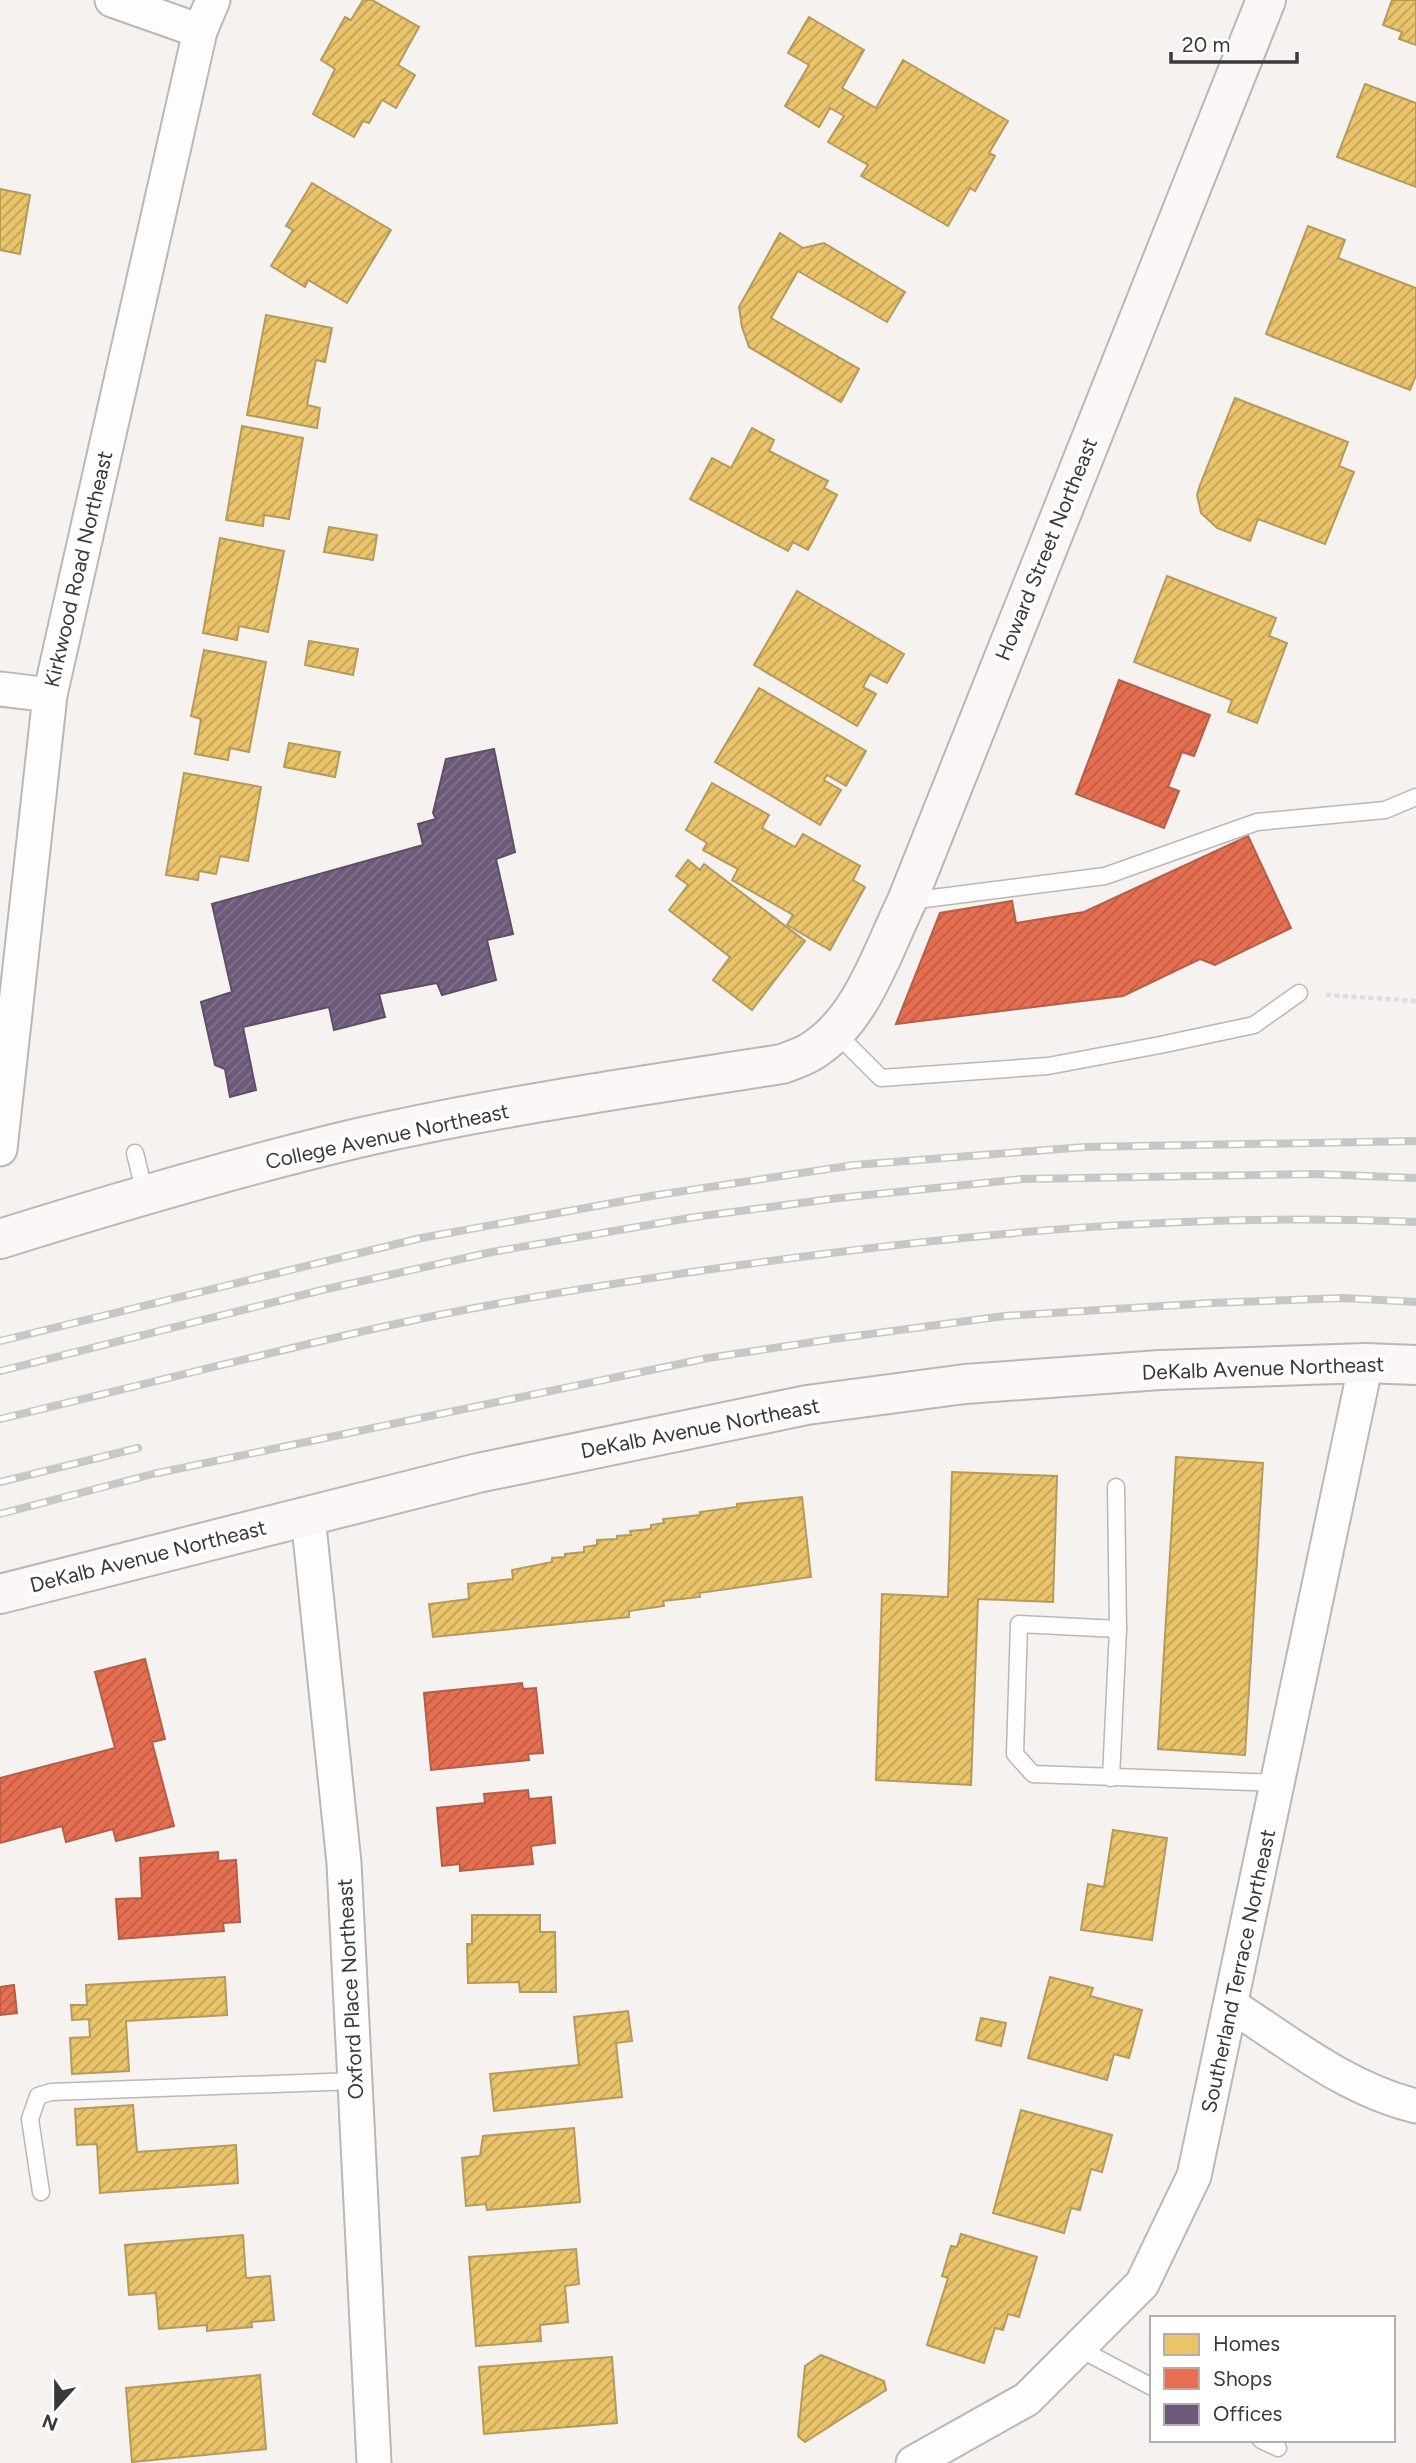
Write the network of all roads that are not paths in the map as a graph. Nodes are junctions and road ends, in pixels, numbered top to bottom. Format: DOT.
graph roads {
  1 [pos="112,0"];
  2 [pos="213,0"];
  3 [pos="1266,0"];
  4 [pos="200,31"];
  5 [pos="0,689"];
  6 [pos="50,695"];
  7 [pos="1416,797"];
  8 [pos="906,901"];
  9 [pos="1299,993"];
  10 [pos="836,1033"];
  11 [pos="782,1064"];
  12 [pos="0,1149"];
  13 [pos="135,1153"];
  14 [pos="145,1194"];
  15 [pos="0,1239"];
  16 [pos="1366,1363"];
  17 [pos="1416,1365"];
  18 [pos="1116,1487"];
  19 [pos="307,1516"];
  20 [pos="0,1594"];
  21 [pos="1118,1629"];
  22 [pos="1111,1777"];
  23 [pos="1278,1783"];
  24 [pos="1231,2004"];
  25 [pos="355,2081"];
  26 [pos="1416,2106"];
  27 [pos="41,2192"];
  28 [pos="1078,2348"];
  29 [pos="1150,2386"];
  30 [pos="1265,2442"];
  31 [pos="1278,2448"];
  32 [pos="374,2463"];
  33 [pos="913,2463"];
  1 -- 4 [label="street"];
  2 -- 4 [label="street, Kirkwood Road Northeast"];
  3 -- 8 [label="street, Howard Street Northeast"];
  4 -- 6 [label="street, Kirkwood Road Northeast"];
  5 -- 6 [label="street"];
  6 -- 12 [label="street, Kirkwood Road Northeast"];
  7 -- 8 [label="lane"];
  8 -- 10 [label="street, Howard Street Northeast"];
  9 -- 10 [label="lane"];
  10 -- 11 [label="street, Howard Street Northeast"];
  11 -- 14 [label="street, College Avenue Northeast"];
  13 -- 14 [label="lane"];
  14 -- 15 [label="street, College Avenue Northeast"];
  16 -- 17 [label="street, DeKalb Avenue Northeast"];
  16 -- 19 [label="street, DeKalb Avenue Northeast"];
  16 -- 23 [label="street, Southerland Terrace Northeast"];
  18 -- 21 [label="lane"];
  19 -- 20 [label="street, DeKalb Avenue Northeast"];
  19 -- 25 [label="street, Oxford Place Northeast"];
  21 -- 22 [label="lane"];
  21 -- 22 [label="lane"];
  22 -- 23 [label="lane"];
  23 -- 24 [label="street, Southerland Terrace Northeast"];
  24 -- 26 [label="street"];
  24 -- 28 [label="street, Southerland Terrace Northeast"];
  25 -- 27 [label="lane"];
  25 -- 32 [label="street, Oxford Place Northeast"];
  28 -- 29 [label="lane"];
  28 -- 33 [label="street, Southerland Terrace Northeast"];
  30 -- 31 [label="lane"];
}
